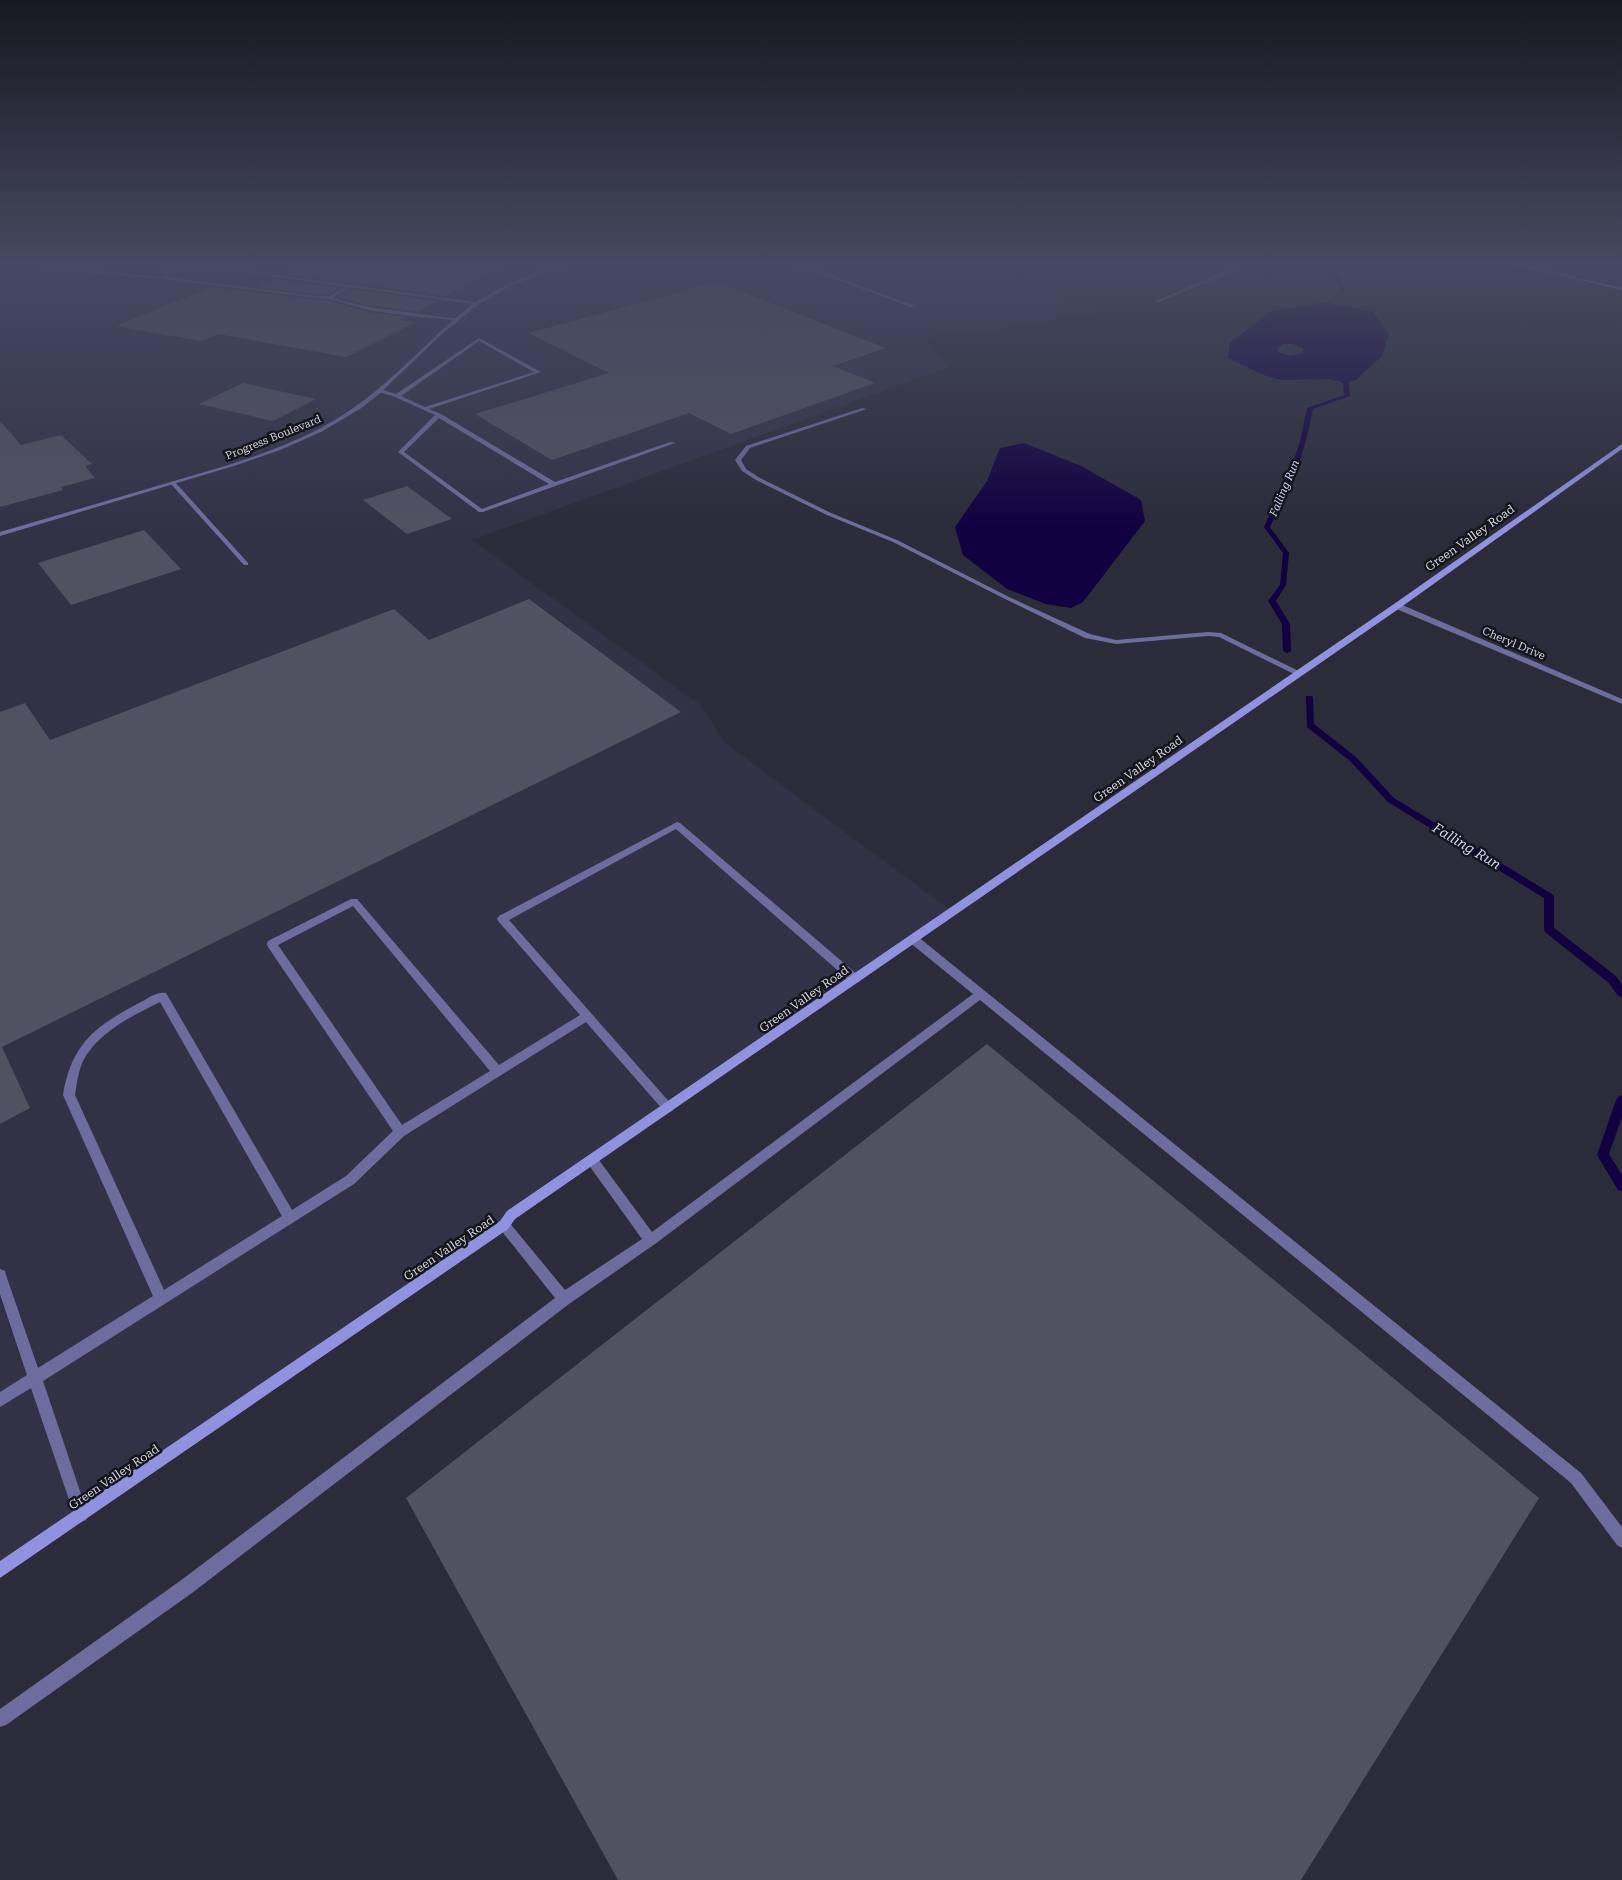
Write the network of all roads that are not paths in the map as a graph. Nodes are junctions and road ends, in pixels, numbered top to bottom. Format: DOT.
graph roads {
  1 [pos="422,351"];
  2 [pos="462,351"];
  3 [pos="500,351"];
  4 [pos="379,391"];
  5 [pos="398,396"];
  6 [pos="426,408"];
  7 [pos="864,409"];
  8 [pos="439,415"];
  9 [pos="672,443"];
  10 [pos="1622,446"];
  11 [pos="173,483"];
  12 [pos="554,484"];
  13 [pos="0,534"];
  14 [pos="246,564"];
  15 [pos="1396,606"];
  16 [pos="1299,673"];
  17 [pos="1622,702"];
  18 [pos="913,940"];
  19 [pos="855,979"];
  20 [pos="980,994"];
  21 [pos="588,1016"];
  22 [pos="498,1072"];
  23 [pos="668,1108"];
  24 [pos="400,1132"];
  25 [pos="592,1160"];
  26 [pos="290,1218"];
  27 [pos="504,1224"];
  28 [pos="651,1240"];
  29 [pos="0,1275"];
  30 [pos="161,1299"];
  31 [pos="564,1299"];
  32 [pos="34,1380"];
  33 [pos="0,1400"];
  34 [pos="81,1515"];
  35 [pos="1622,1540"];
  36 [pos="0,1570"];
  37 [pos="0,1719"];
  1 -- 4 [label="street, Progress Boulevard"];
  2 -- 5 [label="street"];
  3 -- 6 [label="street"];
  4 -- 5 [label="street"];
  4 -- 11 [label="street, Progress Boulevard"];
  5 -- 6 [label="street"];
  6 -- 8 [label="street"];
  7 -- 16 [label="street"];
  8 -- 12 [label="street"];
  8 -- 12 [label="street"];
  9 -- 12 [label="street"];
  10 -- 15 [label="street, Green Valley Road"];
  11 -- 13 [label="street, Progress Boulevard"];
  11 -- 14 [label="street"];
  15 -- 16 [label="street, Green Valley Road"];
  15 -- 17 [label="street, Cheryl Drive"];
  16 -- 18 [label="street, Green Valley Road"];
  18 -- 19 [label="street, Green Valley Road"];
  18 -- 20 [label="street"];
  19 -- 21 [label="street"];
  19 -- 23 [label="street, Green Valley Road"];
  20 -- 28 [label="street"];
  20 -- 35 [label="street"];
  21 -- 22 [label="street"];
  21 -- 23 [label="street"];
  22 -- 24 [label="street"];
  22 -- 24 [label="street"];
  23 -- 25 [label="street, Green Valley Road"];
  24 -- 26 [label="street"];
  25 -- 27 [label="street, Green Valley Road"];
  25 -- 28 [label="street"];
  26 -- 30 [label="street"];
  26 -- 30 [label="street"];
  27 -- 31 [label="street"];
  27 -- 34 [label="street, Green Valley Road"];
  28 -- 31 [label="street"];
  29 -- 32 [label="street"];
  30 -- 32 [label="street"];
  31 -- 37 [label="street"];
  32 -- 33 [label="street"];
  32 -- 34 [label="street"];
  34 -- 36 [label="street, Green Valley Road"];
}
